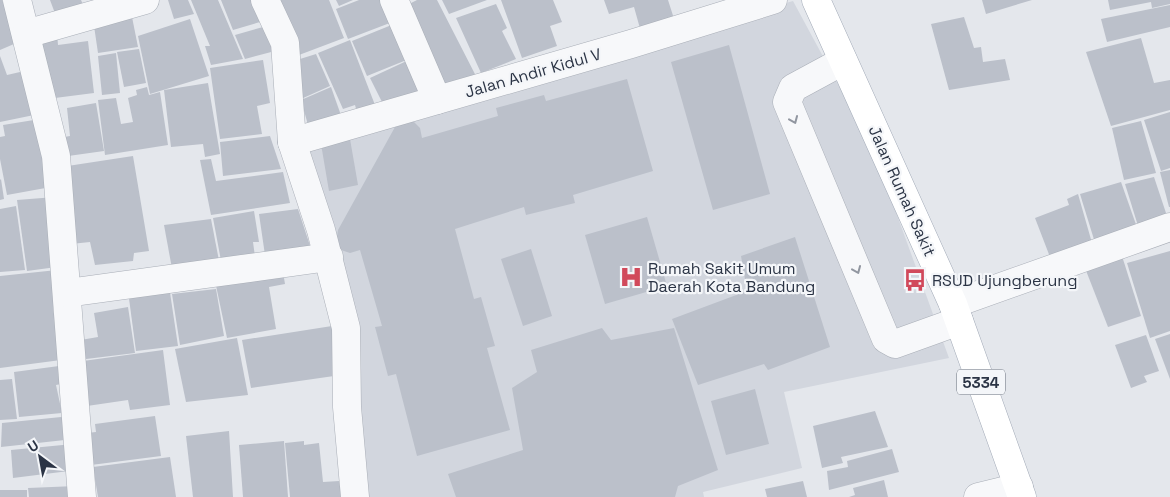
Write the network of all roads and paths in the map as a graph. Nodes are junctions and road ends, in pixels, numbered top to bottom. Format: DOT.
graph roads {
  1 [pos="17,0"];
  2 [pos="145,0"];
  3 [pos="265,0"];
  4 [pos="394,0"];
  5 [pos="773,0"];
  6 [pos="816,0"];
  7 [pos="26,34"];
  8 [pos="843,61"];
  9 [pos="437,100"];
  10 [pos="292,142"];
  11 [pos="1170,228"];
  12 [pos="329,257"];
  13 [pos="67,293"];
  14 [pos="956,313"];
  15 [pos="1021,492"];
  16 [pos="82,497"];
  17 [pos="355,497"];
  18 [pos="978,497"];
  1 -- 7 [label="street"];
  2 -- 7 [label="street"];
  3 -- 10 [label="street"];
  4 -- 9 [label="street"];
  5 -- 9 [label="street, Jalan Andir Kidul V"];
  6 -- 8 [label="main road, Jalan Rumah Sakit / 5334"];
  7 -- 13 [label="street"];
  8 -- 14 [label="main road, Jalan Rumah Sakit / 5334"];
  8 -- 14 [label="street, one-way"];
  9 -- 10 [label="street, Jalan Andir Kidul V"];
  10 -- 12 [label="street"];
  11 -- 14 [label="street"];
  12 -- 13 [label="street"];
  12 -- 17 [label="street"];
  13 -- 16 [label="street"];
  14 -- 15 [label="main road, Jalan Rumah Sakit / 5334"];
  15 -- 18 [label="street"];
}
